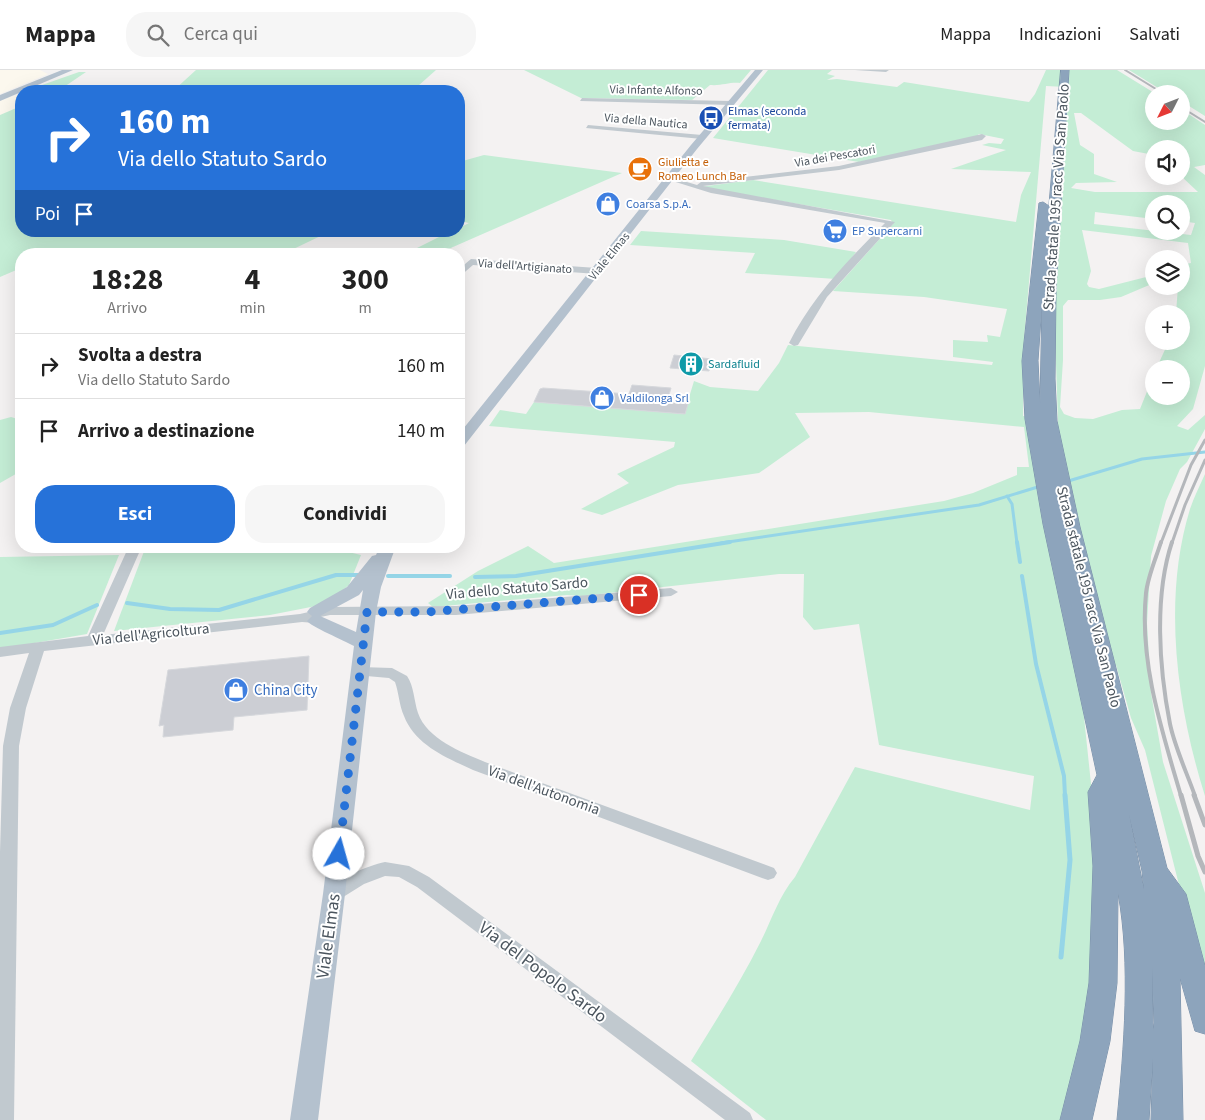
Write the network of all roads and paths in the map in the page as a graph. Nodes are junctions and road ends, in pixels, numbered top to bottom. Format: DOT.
graph roads {
  1 [pos="69,70"];
  2 [pos="759,70"];
  3 [pos="858,70"];
  4 [pos="886,70"];
  5 [pos="1056,70"];
  6 [pos="1065,70"];
  7 [pos="32,85"];
  8 [pos="1059,86"];
  9 [pos="15,92"];
  10 [pos="668,92"];
  11 [pos="0,98"];
  12 [pos="582,100"];
  13 [pos="656,101"];
  14 [pos="731,103"];
  15 [pos="588,127"];
  16 [pos="982,136"];
  17 [pos="702,137"];
  18 [pos="670,179"];
  19 [pos="690,185"];
  20 [pos="465,268"];
  21 [pos="597,271"];
  22 [pos="794,343"];
  23 [pos="1041,420"];
  24 [pos="465,436"];
  25 [pos="133,553"];
  26 [pos="384,553"];
  27 [pos="385,553"];
  28 [pos="671,592"];
  29 [pos="367,612"];
  30 [pos="311,617"];
  31 [pos="93,640"];
  32 [pos="363,644"];
  33 [pos="38,647"];
  34 [pos="0,652"];
  35 [pos="1095,664"];
  36 [pos="360,672"];
  37 [pos="1109,775"];
  38 [pos="1155,871"];
  39 [pos="768,873"];
  40 [pos="334,894"];
  41 [pos="1205,1022"];
  42 [pos="3,1120"];
  43 [pos="304,1120"];
  44 [pos="742,1120"];
  45 [pos="1076,1120"];
  46 [pos="1132,1120"];
  47 [pos="1167,1120"];
  1 -- 7 [label="main road"];
  2 -- 14 [label="main road, Viale Elmas"];
  3 -- 4 [label="street"];
  5 -- 8 [label="highway, Strada statale 195 racc Via San Paolo"];
  6 -- 8 [label="highway, Strada statale 195 racc Via San Paolo"];
  8 -- 23 [label="highway, Strada statale 195 racc Via San Paolo"];
  8 -- 23 [label="highway, Strada statale 195 racc Via San Paolo"];
  9 -- 11 [label="main road"];
  10 -- 13 [label="street"];
  12 -- 13 [label="street, Via Infante Alfonso"];
  13 -- 14 [label="street, Via Infante Alfonso"];
  14 -- 17 [label="main road, Viale Elmas"];
  15 -- 17 [label="street, Via della Nautica"];
  16 -- 19 [label="street, Via dei Pescatori"];
  17 -- 18 [label="main road, Viale Elmas"];
  18 -- 19 [label="street"];
  18 -- 21 [label="main road, Viale Elmas"];
  19 -- 22 [label="street"];
  20 -- 21 [label="street, Via dell'Artigianato"];
  21 -- 24 [label="main road, Viale Elmas"];
  23 -- 35 [label="highway, Strada statale 195 racc Via San Paolo"];
  25 -- 31 [label="street"];
  26 -- 30 [label="main road"];
  27 -- 29 [label="main road, Viale Elmas"];
  28 -- 29 [label="street, Via dello Statuto Sardo"];
  29 -- 30 [label="street, Via dell'Agricoltura"];
  29 -- 32 [label="main road, Viale Elmas"];
  30 -- 31 [label="street, Via dell'Agricoltura"];
  30 -- 32 [label="main road"];
  31 -- 33 [label="street, Via dell'Agricoltura"];
  32 -- 36 [label="main road, Viale Elmas"];
  33 -- 34 [label="street, Via dell'Agricoltura"];
  33 -- 42 [label="street"];
  35 -- 37 [label="highway, Strada statale 195 racc Via San Paolo"];
  35 -- 38 [label="highway, Strada statale 195 racc Via San Paolo"];
  36 -- 39 [label="street, Via dell'Autonomia"];
  36 -- 40 [label="main road, Viale Elmas"];
  37 -- 45 [label="highway"];
  37 -- 46 [label="highway, Strada statale 195 racc Via San Paolo"];
  38 -- 41 [label="highway"];
  38 -- 47 [label="highway, Strada statale 195 racc Via San Paolo"];
  40 -- 43 [label="main road, Viale Elmas"];
  40 -- 44 [label="street, Via del Popolo Sardo"];
}
